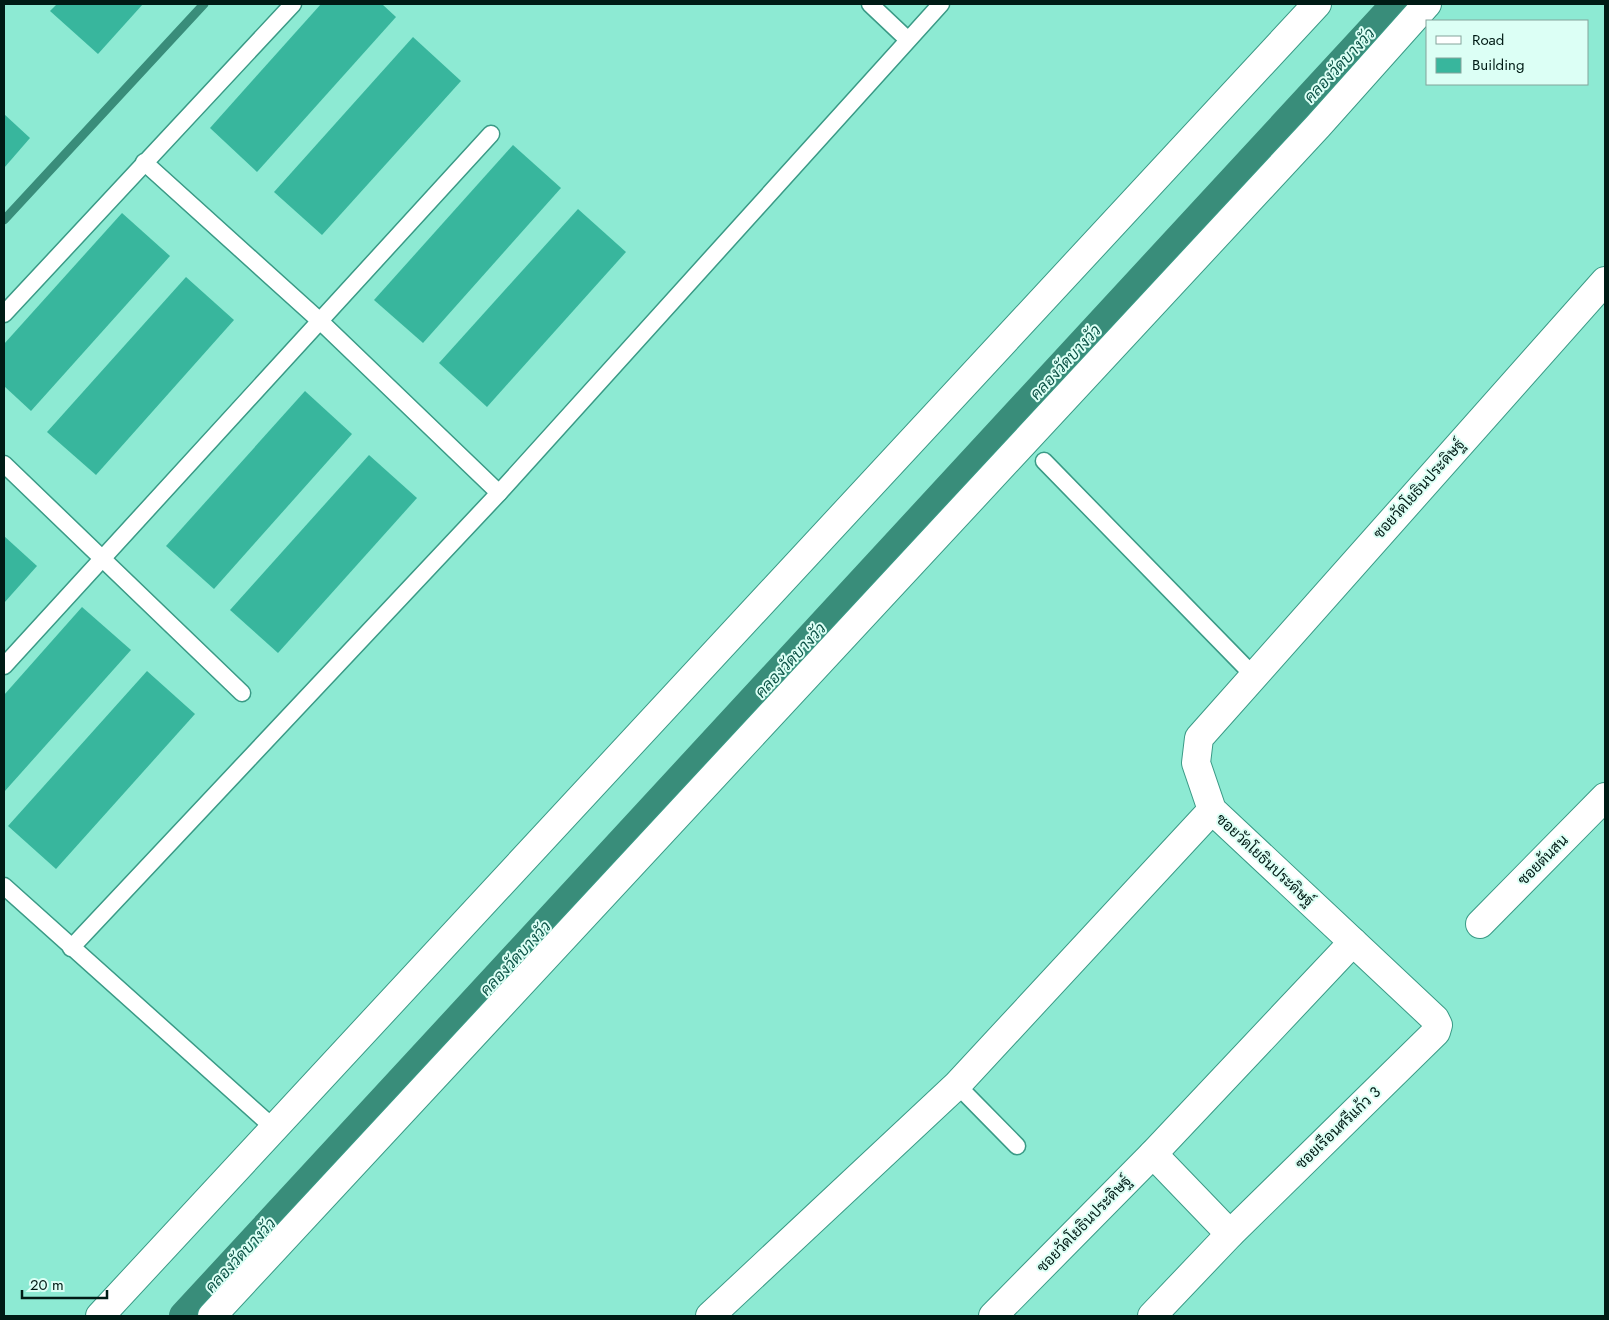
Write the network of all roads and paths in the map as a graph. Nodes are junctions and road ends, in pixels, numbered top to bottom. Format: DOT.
graph roads {
  1 [pos="293,4"];
  2 [pos="870,4"];
  3 [pos="941,4"];
  4 [pos="1317,4"];
  5 [pos="1427,4"];
  6 [pos="908,39"];
  7 [pos="491,134"];
  8 [pos="144,162"];
  9 [pos="1605,281"];
  10 [pos="4,314"];
  11 [pos="320,321"];
  12 [pos="1044,461"];
  13 [pos="4,464"];
  14 [pos="499,493"];
  15 [pos="102,558"];
  16 [pos="4,666"];
  17 [pos="1253,675"];
  18 [pos="242,693"];
  19 [pos="1605,797"];
  20 [pos="1212,810"];
  21 [pos="4,886"];
  22 [pos="1480,924"];
  23 [pos="1353,942"];
  24 [pos="71,948"];
  25 [pos="957,1086"];
  26 [pos="275,1129"];
  27 [pos="1017,1146"];
  28 [pos="1153,1154"];
  29 [pos="1230,1234"];
  30 [pos="100,1316"];
  31 [pos="212,1316"];
  32 [pos="710,1316"];
  33 [pos="993,1316"];
  34 [pos="1152,1316"];
  1 -- 8 [label="lane"];
  2 -- 6 [label="lane"];
  3 -- 6 [label="lane"];
  4 -- 26 [label="street"];
  5 -- 31 [label="street"];
  6 -- 14 [label="lane"];
  7 -- 11 [label="lane"];
  8 -- 10 [label="lane"];
  8 -- 11 [label="lane"];
  9 -- 17 [label="street, ซอยวัดโยธินประดิษฐ์"];
  11 -- 14 [label="lane"];
  11 -- 15 [label="lane"];
  12 -- 17 [label="lane"];
  13 -- 15 [label="lane"];
  14 -- 24 [label="lane"];
  15 -- 16 [label="lane"];
  15 -- 18 [label="lane"];
  17 -- 20 [label="street, ซอยวัดโยธินประดิษฐ์"];
  19 -- 22 [label="street, ซอยต้นสน"];
  20 -- 23 [label="street, ซอยวัดโยธินประดิษฐ์"];
  20 -- 25 [label="street"];
  21 -- 24 [label="lane"];
  23 -- 28 [label="street, ซอยวัดโยธินประดิษฐ์"];
  23 -- 29 [label="street, ซอยเรือนศรีแก้ว 3"];
  24 -- 26 [label="lane"];
  25 -- 27 [label="lane"];
  25 -- 32 [label="street"];
  26 -- 30 [label="street"];
  28 -- 29 [label="street"];
  28 -- 33 [label="street, ซอยวัดโยธินประดิษฐ์"];
  29 -- 34 [label="street, ซอยเรือนศรีแก้ว 3"];
}
